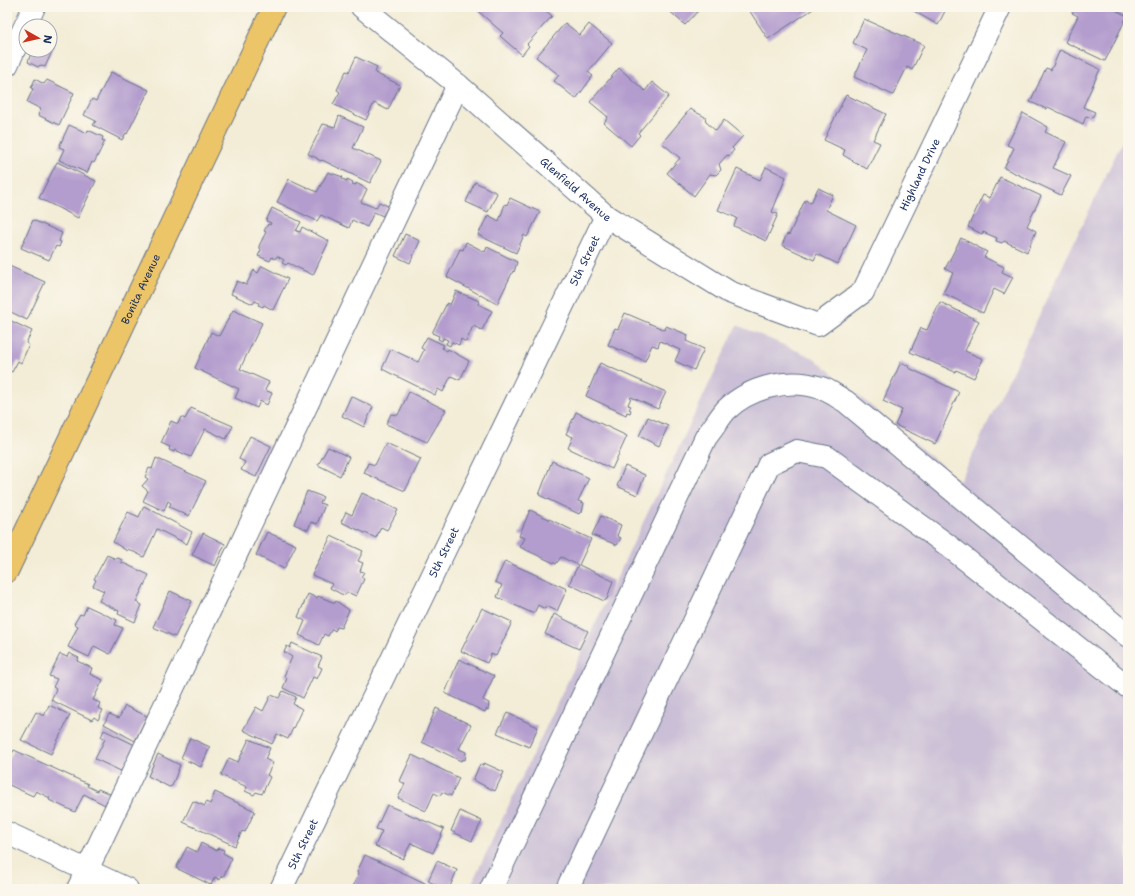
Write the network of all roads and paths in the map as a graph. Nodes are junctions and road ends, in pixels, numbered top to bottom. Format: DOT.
graph roads {
  1 [pos="34,7"];
  2 [pos="274,7"];
  3 [pos="362,7"];
  4 [pos="1000,7"];
  5 [pos="7,65"];
  6 [pos="458,85"];
  7 [pos="606,216"];
  8 [pos="818,325"];
  9 [pos="7,571"];
  10 [pos="1128,636"];
  11 [pos="1128,687"];
  12 [pos="7,832"];
  13 [pos="82,879"];
  14 [pos="127,889"];
  15 [pos="281,889"];
  16 [pos="491,889"];
  17 [pos="567,889"];
  1 -- 5 [label="street"];
  2 -- 9 [label="main road, Bonita Avenue"];
  3 -- 6 [label="street, Glenfield Avenue"];
  4 -- 8 [label="street, Highland Drive"];
  6 -- 7 [label="street, Glenfield Avenue"];
  6 -- 13 [label="street"];
  7 -- 8 [label="street, Glenfield Avenue"];
  7 -- 15 [label="street, 5th Street"];
  10 -- 16 [label="street"];
  11 -- 17 [label="street"];
  12 -- 13 [label="street"];
  13 -- 14 [label="street"];
}
